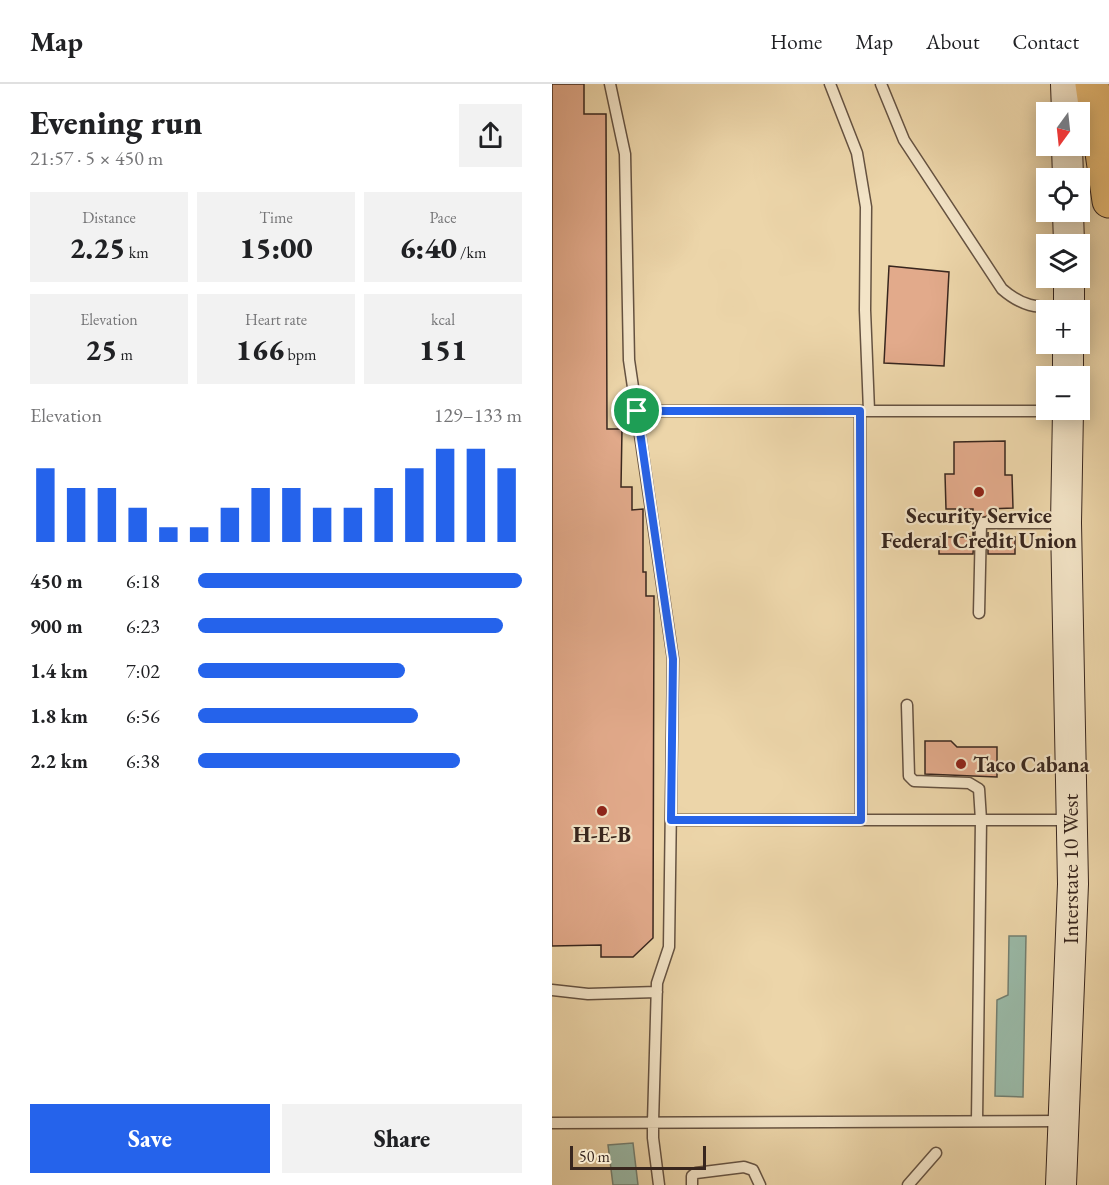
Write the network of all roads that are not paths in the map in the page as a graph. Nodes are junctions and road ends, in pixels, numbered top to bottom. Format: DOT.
graph roads {
  1 [pos="610,84"];
  2 [pos="831,84"];
  3 [pos="881,84"];
  4 [pos="1066,84"];
  5 [pos="1092,84"];
  6 [pos="1067,102"];
  7 [pos="1109,201"];
  8 [pos="1036,307"];
  9 [pos="1036,410"];
  10 [pos="637,411"];
  11 [pos="864,411"];
  12 [pos="1068,420"];
  13 [pos="1066,523"];
  14 [pos="979,613"];
  15 [pos="907,705"];
  16 [pos="671,820"];
  17 [pos="861,820"];
  18 [pos="981,820"];
  19 [pos="1071,820"];
  20 [pos="552,990"];
  21 [pos="657,992"];
  22 [pos="976,1121"];
  23 [pos="1062,1121"];
  24 [pos="653,1122"];
  25 [pos="552,1123"];
  26 [pos="936,1153"];
  27 [pos="659,1185"];
  28 [pos="692,1185"];
  29 [pos="760,1185"];
  30 [pos="908,1185"];
  31 [pos="1060,1185"];
  1 -- 10 [label="lane"];
  2 -- 11 [label="lane"];
  3 -- 8 [label="lane"];
  4 -- 6 [label="main road"];
  5 -- 7 [label="highway"];
  9 -- 11 [label="lane"];
  10 -- 11 [label="lane"];
  10 -- 16 [label="lane"];
  11 -- 17 [label="lane"];
  12 -- 13 [label="main road, Interstate 10 West"];
  13 -- 14 [label="lane"];
  13 -- 19 [label="main road, Interstate 10 West"];
  15 -- 18 [label="lane"];
  16 -- 17 [label="lane"];
  16 -- 21 [label="lane"];
  17 -- 18 [label="lane"];
  18 -- 19 [label="lane"];
  18 -- 22 [label="lane"];
  19 -- 23 [label="main road, Interstate 10 West"];
  20 -- 21 [label="lane"];
  21 -- 24 [label="lane"];
  22 -- 23 [label="lane"];
  22 -- 24 [label="lane"];
  23 -- 31 [label="main road, Interstate 10 West"];
  24 -- 25 [label="lane"];
  24 -- 27 [label="lane"];
  26 -- 30 [label="lane"];
  28 -- 29 [label="lane"];
}
